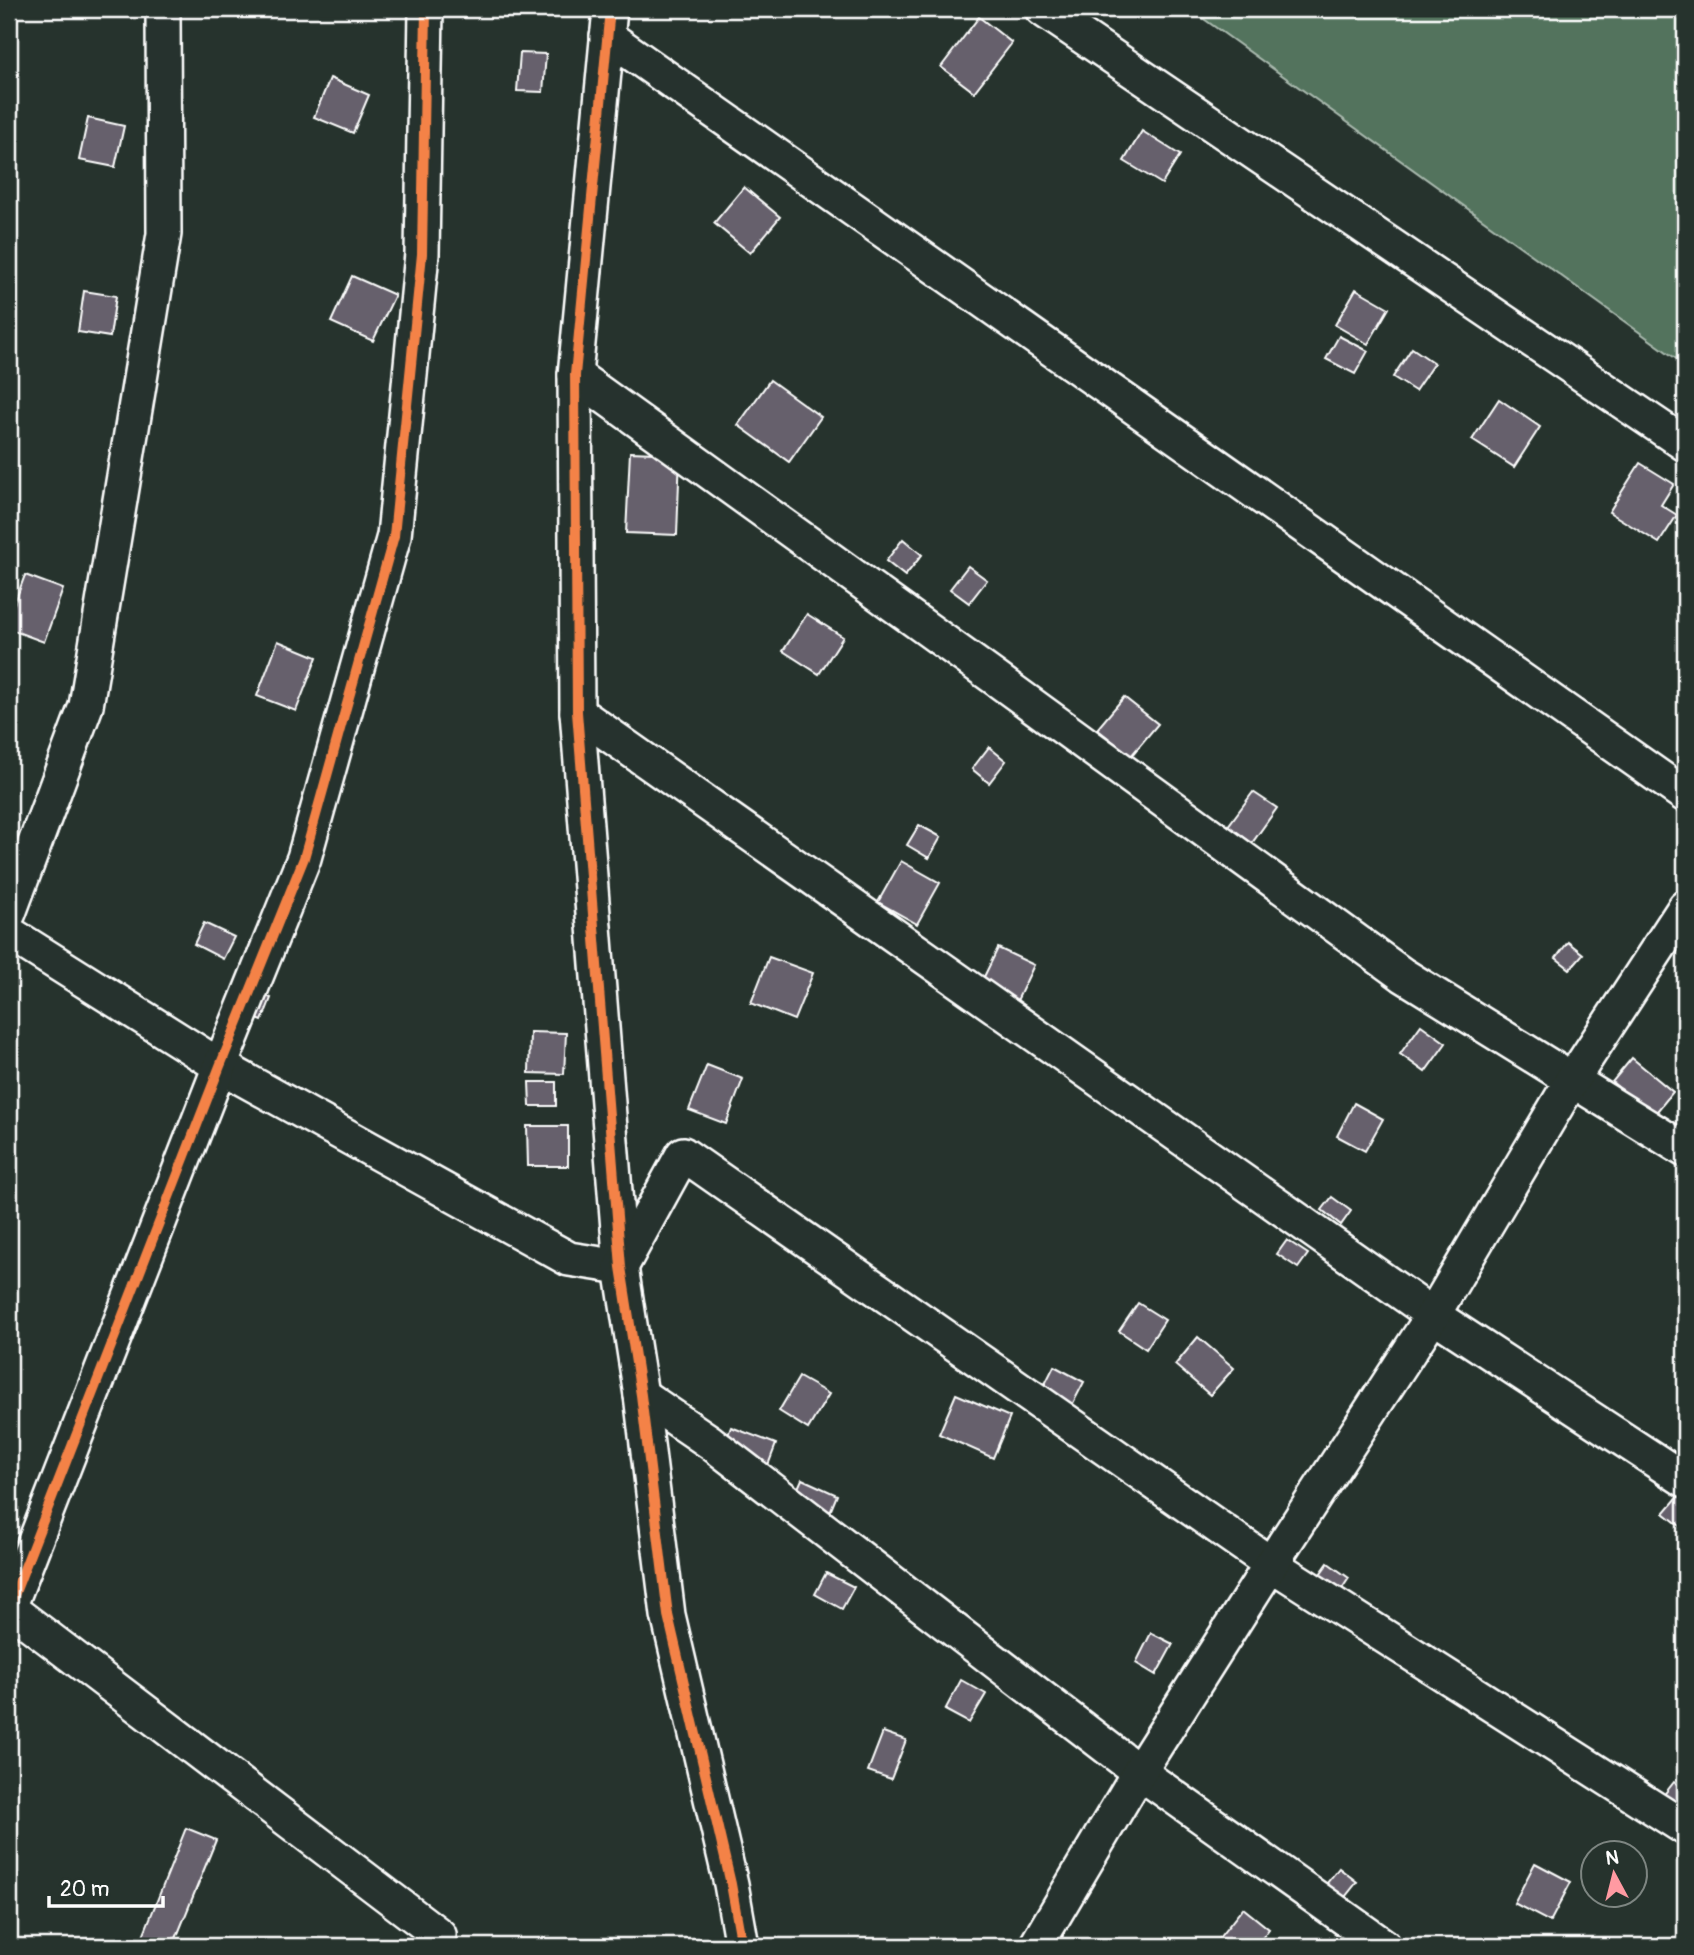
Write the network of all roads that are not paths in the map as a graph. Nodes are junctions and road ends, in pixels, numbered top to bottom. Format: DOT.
graph roads {
  1 [pos="163,9"];
  2 [pos="426,9"];
  3 [pos="1042,9"];
  4 [pos="608,22"];
  5 [pos="575,375"];
  6 [pos="1685,444"];
  7 [pos="577,712"];
  8 [pos="1685,795"];
  9 [pos="1685,907"];
  10 [pos="9,913"];
  11 [pos="9,933"];
  12 [pos="220,1066"];
  13 [pos="1572,1080"];
  14 [pos="1685,1150"];
  15 [pos="621,1267"];
  16 [pos="1433,1315"];
  17 [pos="641,1395"];
  18 [pos="1685,1480"];
  19 [pos="1270,1564"];
  20 [pos="9,1608"];
  21 [pos="1139,1772"];
  22 [pos="1685,1828"];
  23 [pos="437,1946"];
  24 [pos="742,1946"];
  25 [pos="1037,1946"];
  26 [pos="1384,1946"];
  1 -- 10 [label="street"];
  2 -- 12 [label="street"];
  3 -- 6 [label="street"];
  4 -- 5 [label="street"];
  4 -- 8 [label="street"];
  5 -- 7 [label="street"];
  5 -- 13 [label="street"];
  7 -- 15 [label="street"];
  7 -- 16 [label="street"];
  9 -- 13 [label="street"];
  11 -- 12 [label="street"];
  12 -- 15 [label="street"];
  12 -- 20 [label="street"];
  13 -- 14 [label="street"];
  13 -- 16 [label="street"];
  15 -- 17 [label="street"];
  15 -- 19 [label="street"];
  16 -- 18 [label="street"];
  16 -- 19 [label="street"];
  17 -- 21 [label="street"];
  17 -- 24 [label="street"];
  19 -- 21 [label="street"];
  19 -- 22 [label="street"];
  20 -- 23 [label="street"];
  21 -- 25 [label="street"];
  21 -- 26 [label="street"];
}
